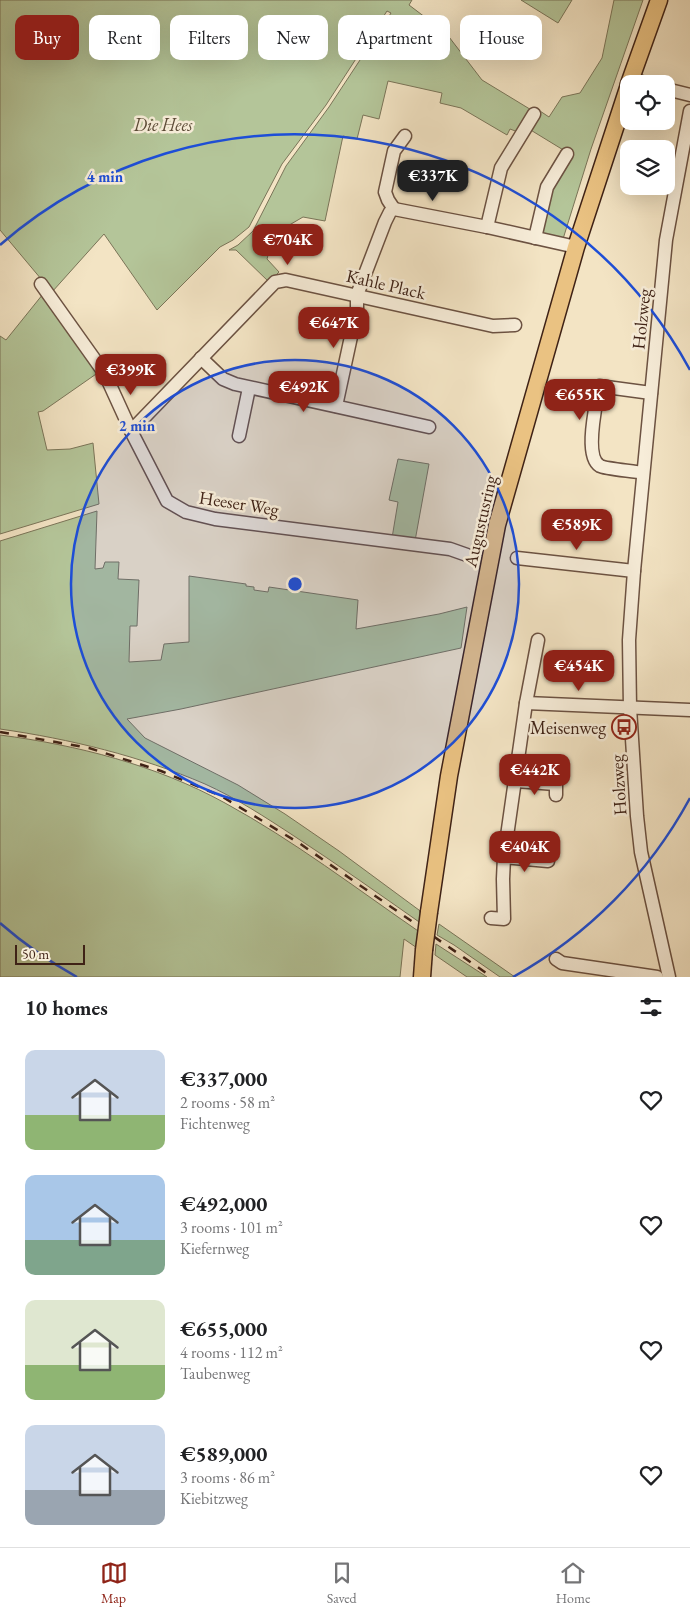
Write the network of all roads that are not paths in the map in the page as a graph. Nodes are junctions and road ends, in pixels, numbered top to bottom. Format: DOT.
graph roads {
  1 [pos="659,0"];
  2 [pos="632,75"];
  3 [pos="675,91"];
  4 [pos="690,95"];
  5 [pos="690,111"];
  6 [pos="620,113"];
  7 [pos="534,114"];
  8 [pos="405,136"];
  9 [pos="567,154"];
  10 [pos="394,209"];
  11 [pos="487,227"];
  12 [pos="535,238"];
  13 [pos="576,247"];
  14 [pos="41,284"];
  15 [pos="357,295"];
  16 [pos="515,325"];
  17 [pos="202,358"];
  18 [pos="249,388"];
  19 [pos="651,393"];
  20 [pos="336,406"];
  21 [pos="429,427"];
  22 [pos="131,430"];
  23 [pos="239,436"];
  24 [pos="643,472"];
  25 [pos="467,555"];
  26 [pos="517,558"];
  27 [pos="634,571"];
  28 [pos="538,640"];
  29 [pos="526,703"];
  30 [pos="630,708"];
  31 [pos="690,710"];
  32 [pos="516,781"];
  33 [pos="556,783"];
  34 [pos="504,857"];
  35 [pos="548,861"];
  36 [pos="491,918"];
  37 [pos="556,959"];
  38 [pos="422,977"];
  39 [pos="657,977"];
  40 [pos="669,977"];
  1 -- 2 [label="main road, Augustusring"];
  3 -- 4 [label="street"];
  5 -- 19 [label="street, Holzweg"];
  6 -- 13 [label="main road, Augustusring"];
  7 -- 11 [label="street"];
  8 -- 10 [label="street"];
  9 -- 12 [label="street"];
  10 -- 11 [label="street"];
  10 -- 15 [label="street"];
  11 -- 12 [label="street"];
  12 -- 13 [label="street"];
  13 -- 38 [label="main road, Augustusring, bridge"];
  14 -- 22 [label="street, Heeser Weg"];
  15 -- 16 [label="street, Kahle Plack"];
  15 -- 17 [label="street, Kahle Plack"];
  15 -- 20 [label="street"];
  17 -- 18 [label="street"];
  17 -- 22 [label="street, Kahle Plack"];
  18 -- 20 [label="street"];
  18 -- 23 [label="street"];
  19 -- 24 [label="street, Holzweg"];
  19 -- 24 [label="street"];
  20 -- 21 [label="street"];
  22 -- 25 [label="street, Heeser Weg"];
  24 -- 27 [label="street, Holzweg"];
  26 -- 27 [label="street"];
  27 -- 30 [label="street, Holzweg"];
  28 -- 29 [label="street"];
  29 -- 30 [label="street"];
  29 -- 32 [label="street"];
  30 -- 31 [label="street"];
  30 -- 40 [label="street, Holzweg"];
  32 -- 33 [label="street"];
  32 -- 34 [label="street"];
  34 -- 35 [label="street"];
  34 -- 36 [label="street"];
  37 -- 39 [label="street"];
}
